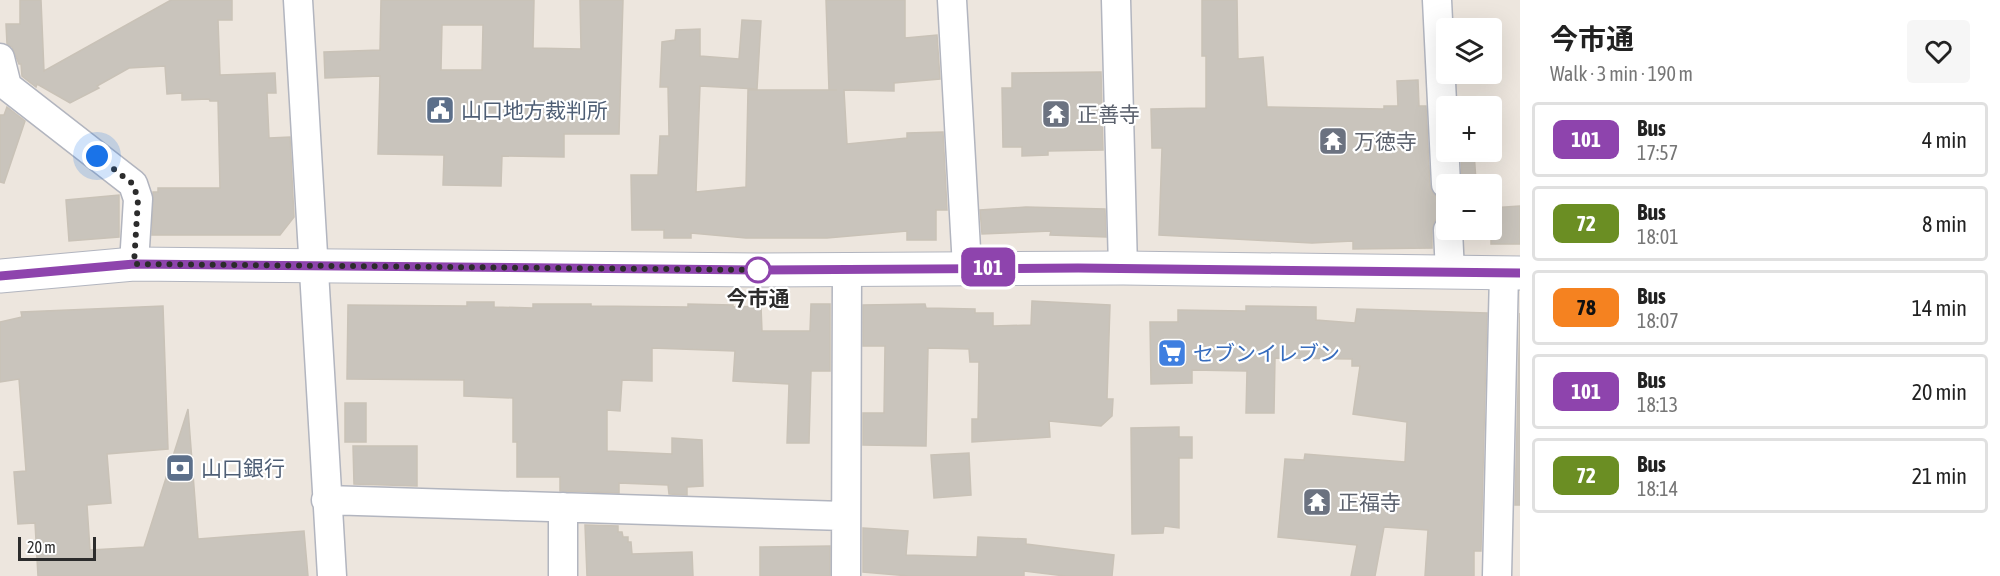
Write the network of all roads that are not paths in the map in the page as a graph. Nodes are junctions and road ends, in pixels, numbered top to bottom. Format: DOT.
graph roads {
  1 [pos="298,0"];
  2 [pos="952,0"];
  3 [pos="1116,0"];
  4 [pos="1437,0"];
  5 [pos="0,58"];
  6 [pos="1446,174"];
  7 [pos="1448,240"];
  8 [pos="134,264"];
  9 [pos="315,266"];
  10 [pos="968,267"];
  11 [pos="1123,268"];
  12 [pos="848,269"];
  13 [pos="1450,273"];
  14 [pos="1512,273"];
  15 [pos="0,276"];
  16 [pos="327,500"];
  17 [pos="563,507"];
  18 [pos="844,516"];
  19 [pos="332,576"];
  20 [pos="563,576"];
  21 [pos="846,576"];
  22 [pos="1497,576"];
  1 -- 9 [label="street"];
  2 -- 10 [label="street"];
  3 -- 11 [label="street"];
  4 -- 6 [label="street"];
  5 -- 8 [label="street"];
  7 -- 13 [label="street"];
  8 -- 9 [label="main road"];
  8 -- 15 [label="main road"];
  9 -- 12 [label="main road"];
  9 -- 16 [label="street"];
  10 -- 11 [label="main road"];
  10 -- 12 [label="main road"];
  11 -- 13 [label="main road"];
  12 -- 18 [label="street"];
  13 -- 14 [label="main road"];
  14 -- 22 [label="street"];
  16 -- 17 [label="street"];
  16 -- 19 [label="street"];
  17 -- 18 [label="street"];
  17 -- 20 [label="street"];
  18 -- 21 [label="street"];
}
